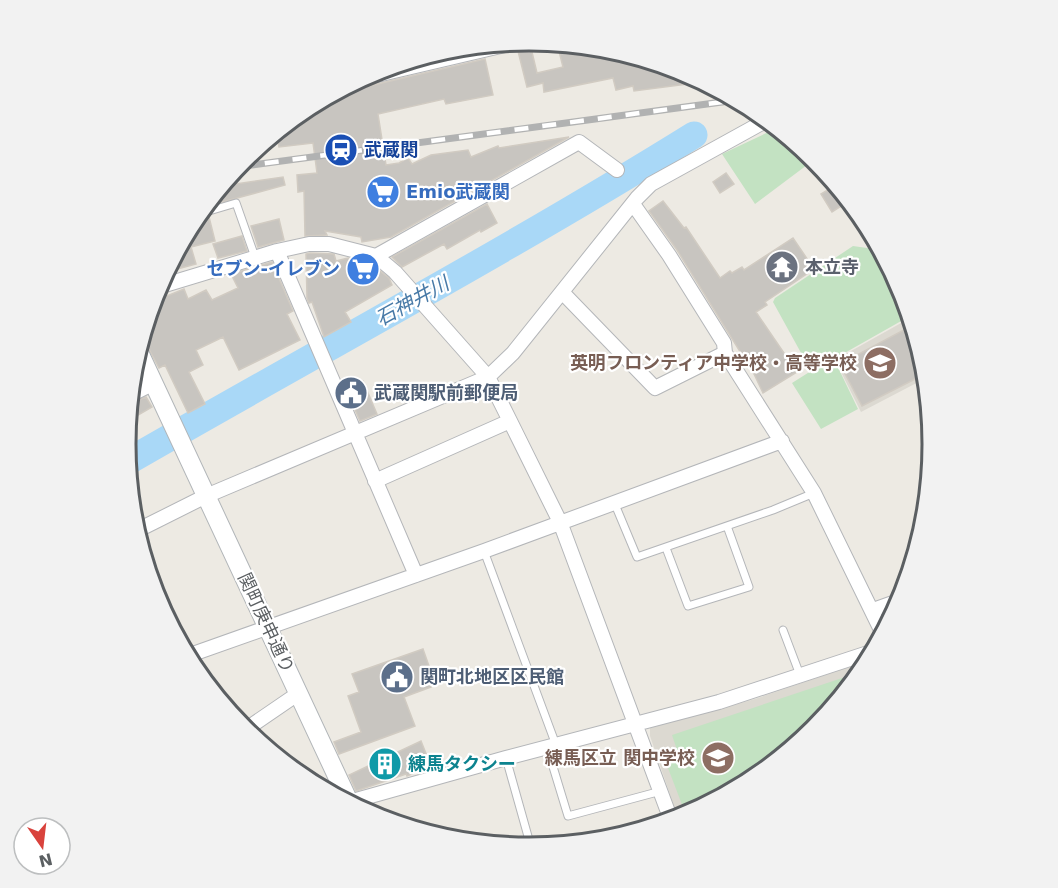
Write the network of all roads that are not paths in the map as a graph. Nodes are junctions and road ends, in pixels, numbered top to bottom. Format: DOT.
graph roads {
  1 [pos="758,125"];
  2 [pos="617,170"];
  3 [pos="633,204"];
  4 [pos="214,210"];
  5 [pos="277,251"];
  6 [pos="376,256"];
  7 [pos="255,258"];
  8 [pos="171,283"];
  9 [pos="562,292"];
  10 [pos="725,353"];
  11 [pos="145,364"];
  12 [pos="488,377"];
  13 [pos="154,383"];
  14 [pos="140,390"];
  15 [pos="510,421"];
  16 [pos="354,433"];
  17 [pos="782,441"];
  18 [pos="375,481"];
  19 [pos="814,493"];
  20 [pos="206,496"];
  21 [pos="614,502"];
  22 [pos="560,522"];
  23 [pos="145,526"];
  24 [pos="727,526"];
  25 [pos="666,548"];
  26 [pos="484,551"];
  27 [pos="416,575"];
  28 [pos="887,605"];
  29 [pos="873,610"];
  30 [pos="878,623"];
  31 [pos="267,627"];
  32 [pos="783,630"];
  33 [pos="196,653"];
  34 [pos="860,656"];
  35 [pos="800,675"];
  36 [pos="299,693"];
  37 [pos="636,723"];
  38 [pos="253,724"];
  39 [pos="551,746"];
  40 [pos="506,758"];
  41 [pos="344,790"];
  42 [pos="661,791"];
  43 [pos="362,799"];
  44 [pos="668,811"];
  45 [pos="528,837"];
  1 -- 3 [label="street"];
  2 -- 6 [label="street"];
  3 -- 9 [label="street"];
  3 -- 10 [label="street"];
  4 -- 7 [label="lane"];
  5 -- 6 [label="street"];
  5 -- 7 [label="street"];
  5 -- 16 [label="street"];
  6 -- 12 [label="street"];
  7 -- 8 [label="street"];
  9 -- 10 [label="street"];
  9 -- 12 [label="street"];
  10 -- 17 [label="street"];
  11 -- 13 [label="street"];
  12 -- 15 [label="street"];
  12 -- 16 [label="street"];
  13 -- 14 [label="street"];
  13 -- 20 [label="street, 関町庚申通り"];
  15 -- 18 [label="street"];
  15 -- 22 [label="street"];
  16 -- 18 [label="street"];
  16 -- 20 [label="street"];
  17 -- 19 [label="street"];
  17 -- 21 [label="street"];
  18 -- 27 [label="street"];
  19 -- 24 [label="lane"];
  19 -- 29 [label="street"];
  20 -- 23 [label="street"];
  20 -- 31 [label="street, 関町庚申通り"];
  21 -- 22 [label="street"];
  21 -- 25 [label="lane"];
  22 -- 26 [label="street"];
  22 -- 37 [label="street"];
  24 -- 25 [label="lane"];
  24 -- 25 [label="lane"];
  26 -- 27 [label="street"];
  26 -- 39 [label="lane"];
  27 -- 31 [label="street"];
  28 -- 29 [label="street"];
  29 -- 30 [label="street"];
  31 -- 33 [label="street"];
  31 -- 36 [label="street, 関町庚申通り"];
  32 -- 35 [label="lane"];
  34 -- 35 [label="street"];
  35 -- 37 [label="street"];
  36 -- 38 [label="street"];
  36 -- 41 [label="street, 関町庚申通り"];
  37 -- 39 [label="street"];
  37 -- 42 [label="street"];
  39 -- 40 [label="street"];
  39 -- 42 [label="lane"];
  40 -- 43 [label="street"];
  40 -- 45 [label="lane"];
  42 -- 44 [label="street"];
}
